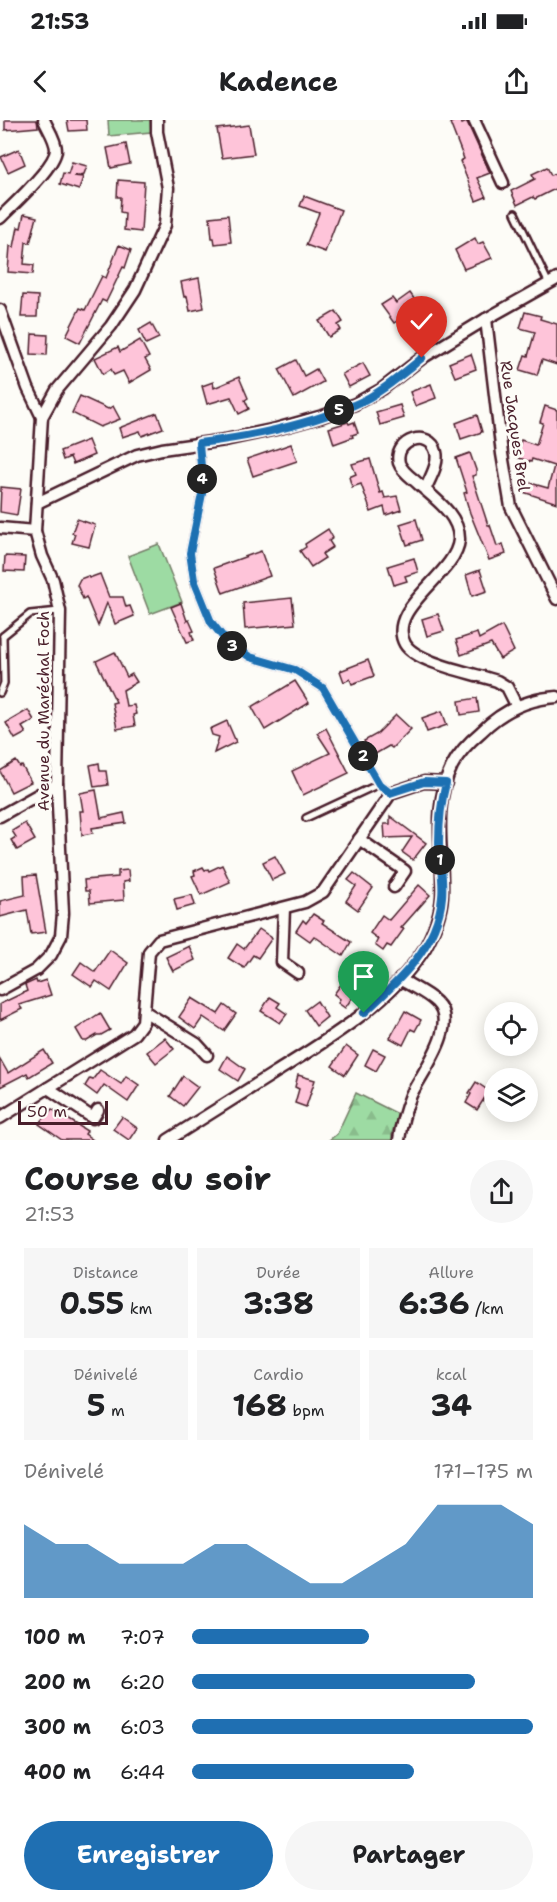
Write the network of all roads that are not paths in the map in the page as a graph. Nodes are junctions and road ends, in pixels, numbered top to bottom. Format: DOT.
graph roads {
  1 [pos="44,120"];
  2 [pos="157,120"];
  3 [pos="474,120"];
  4 [pos="503,183"];
  5 [pos="514,213"];
  6 [pos="0,218"];
  7 [pos="553,281"];
  8 [pos="0,310"];
  9 [pos="486,319"];
  10 [pos="42,417"];
  11 [pos="199,443"];
  12 [pos="425,490"];
  13 [pos="37,503"];
  14 [pos="0,528"];
  15 [pos="34,531"];
  16 [pos="557,599"];
  17 [pos="60,611"];
  18 [pos="2,635"];
  19 [pos="0,693"];
  20 [pos="557,697"];
  21 [pos="516,705"];
  22 [pos="446,783"];
  23 [pos="57,784"];
  24 [pos="379,784"];
  25 [pos="390,793"];
  26 [pos="0,816"];
  27 [pos="306,818"];
  28 [pos="359,839"];
  29 [pos="394,887"];
  30 [pos="284,908"];
  31 [pos="298,974"];
  32 [pos="400,979"];
  33 [pos="0,990"];
  34 [pos="144,1011"];
  35 [pos="207,1055"];
  36 [pos="48,1088"];
  37 [pos="98,1110"];
  38 [pos="0,1118"];
  39 [pos="168,1140"];
  40 [pos="399,1140"];
  1 -- 6 [label="street"];
  2 -- 10 [label="street, Avenue du Maréchal Foch"];
  3 -- 4 [label="street"];
  5 -- 7 [label="lane"];
  7 -- 9 [label="street"];
  8 -- 10 [label="street"];
  9 -- 11 [label="street"];
  9 -- 16 [label="street, Rue Jacques Brel"];
  10 -- 13 [label="street, Avenue du Maréchal Foch"];
  11 -- 13 [label="street"];
  11 -- 24 [label="lane"];
  12 -- 12 [label="street"];
  12 -- 21 [label="street"];
  13 -- 15 [label="street, Avenue du Maréchal Foch"];
  14 -- 15 [label="street"];
  15 -- 17 [label="street, Avenue du Maréchal Foch"];
  17 -- 18 [label="lane"];
  17 -- 23 [label="street, Avenue du Maréchal Foch"];
  18 -- 19 [label="lane"];
  20 -- 21 [label="street"];
  21 -- 22 [label="street"];
  22 -- 25 [label="street"];
  22 -- 32 [label="street"];
  23 -- 26 [label="street"];
  23 -- 33 [label="street, Avenue du Maréchal Foch"];
  24 -- 25 [label="lane"];
  24 -- 27 [label="lane"];
  25 -- 28 [label="street"];
  28 -- 29 [label="street"];
  28 -- 30 [label="street"];
  30 -- 31 [label="street"];
  30 -- 34 [label="street"];
  32 -- 39 [label="street"];
  32 -- 40 [label="street"];
  34 -- 35 [label="street"];
  34 -- 36 [label="street"];
  36 -- 37 [label="street"];
  36 -- 38 [label="street"];
}
